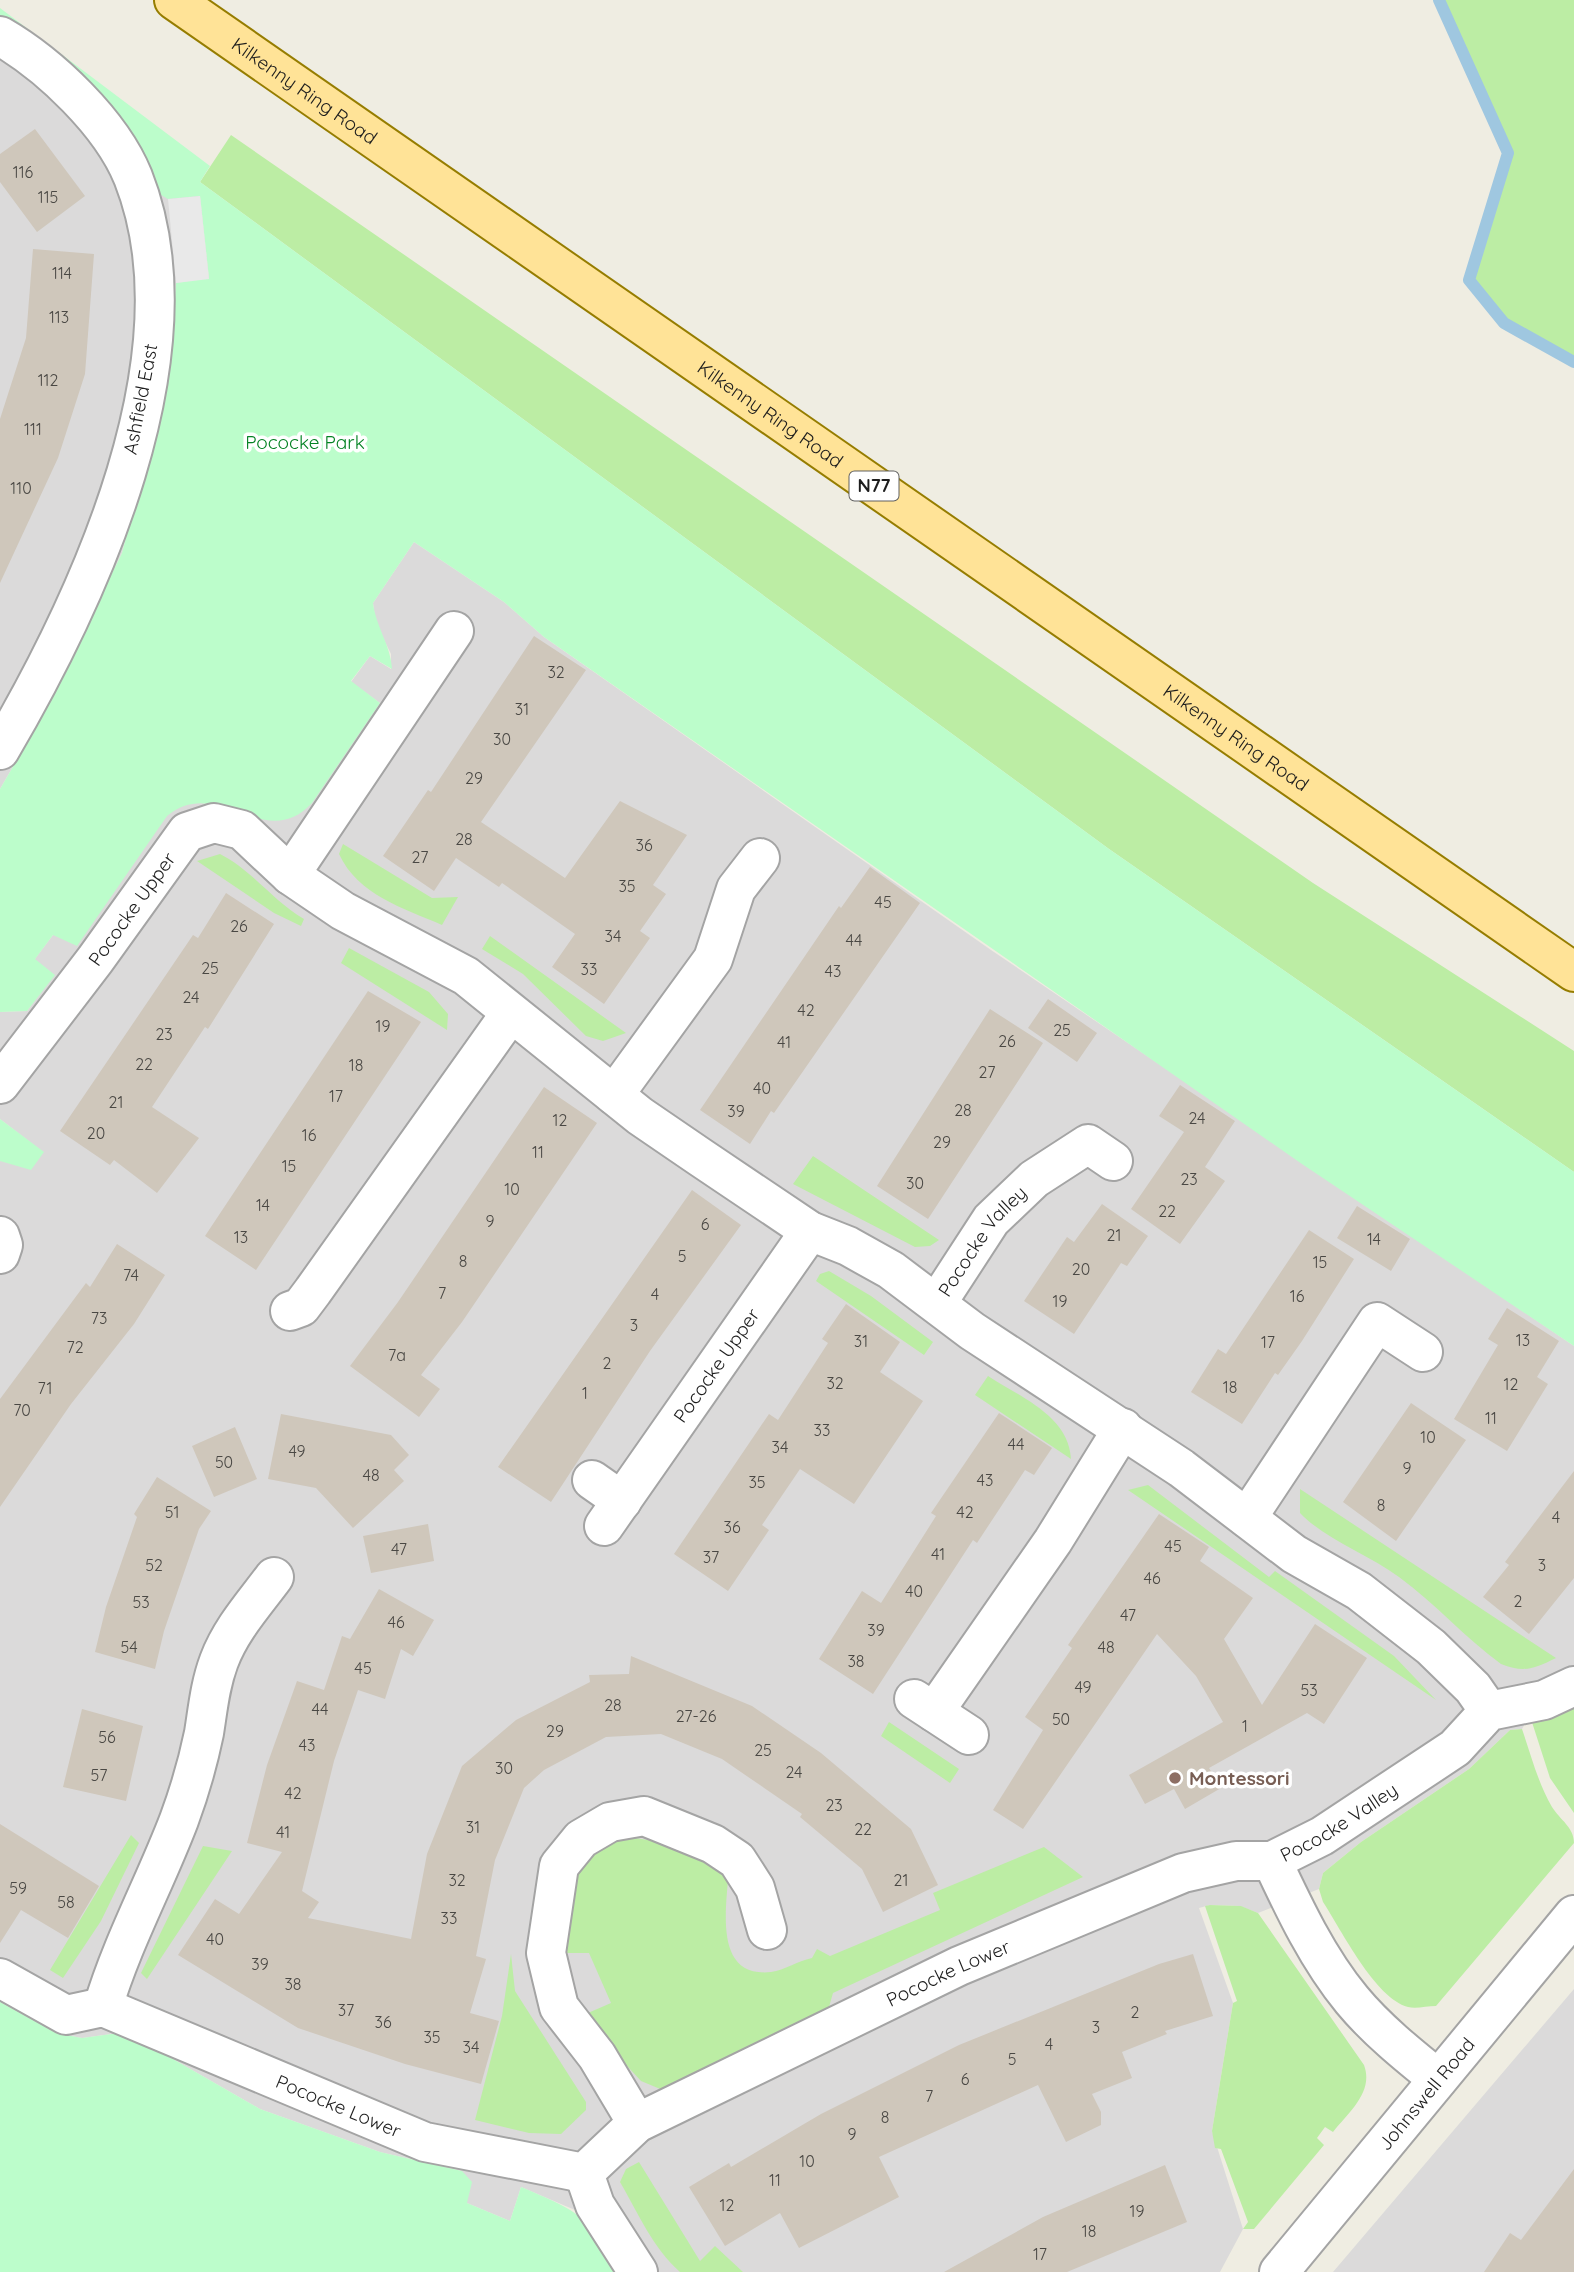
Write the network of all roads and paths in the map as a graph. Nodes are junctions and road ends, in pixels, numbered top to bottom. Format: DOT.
graph roads {
  1 [pos="174,0"];
  2 [pos="0,36"];
  3 [pos="454,631"];
  4 [pos="0,750"];
  5 [pos="760,858"];
  6 [pos="290,875"];
  7 [pos="1574,972"];
  8 [pos="510,1014"];
  9 [pos="0,1084"];
  10 [pos="614,1095"];
  11 [pos="1113,1161"];
  12 [pos="810,1231"];
  13 [pos="0,1236"];
  14 [pos="0,1254"];
  15 [pos="936,1303"];
  16 [pos="314,1304"];
  17 [pos="1423,1352"];
  18 [pos="1123,1428"];
  19 [pos="606,1502"];
  20 [pos="1247,1518"];
  21 [pos="274,1577"];
  22 [pos="1574,1686"];
  23 [pos="1489,1711"];
  24 [pos="969,1735"];
  25 [pos="1272,1861"];
  26 [pos="767,1930"];
  27 [pos="1568,1935"];
  28 [pos="0,1978"];
  29 [pos="103,2007"];
  30 [pos="1438,2079"];
  31 [pos="637,2123"];
  32 [pos="584,2173"];
  33 [pos="638,2272"];
  34 [pos="1279,2272"];
  1 -- 7 [label="main road, Kilkenny Ring Road / N77"];
  2 -- 4 [label="street, Ashfield East"];
  3 -- 6 [label="street"];
  5 -- 10 [label="street"];
  6 -- 8 [label="street, Pococke Upper"];
  6 -- 9 [label="street, Pococke Upper"];
  8 -- 10 [label="street, Pococke Upper"];
  8 -- 16 [label="street"];
  10 -- 12 [label="street, Pococke Upper"];
  11 -- 15 [label="street, Pococke Valley"];
  12 -- 15 [label="street, Pococke Upper"];
  12 -- 19 [label="street, Pococke Upper"];
  13 -- 14 [label="street"];
  15 -- 18 [label="street, Pococke Valley"];
  17 -- 20 [label="street"];
  18 -- 20 [label="street, Pococke Valley"];
  18 -- 24 [label="street"];
  20 -- 23 [label="street, Pococke Valley"];
  21 -- 29 [label="street"];
  22 -- 23 [label="street"];
  23 -- 25 [label="street, Pococke Valley"];
  25 -- 30 [label="street, Pococke Valley"];
  25 -- 31 [label="street, Pococke Lower"];
  26 -- 31 [label="street"];
  27 -- 30 [label="street, Johnswell Road"];
  28 -- 29 [label="street"];
  29 -- 32 [label="street, Pococke Lower"];
  30 -- 34 [label="street, Johnswell Road"];
  31 -- 32 [label="street, Pococke Lower"];
  32 -- 33 [label="street"];
}
